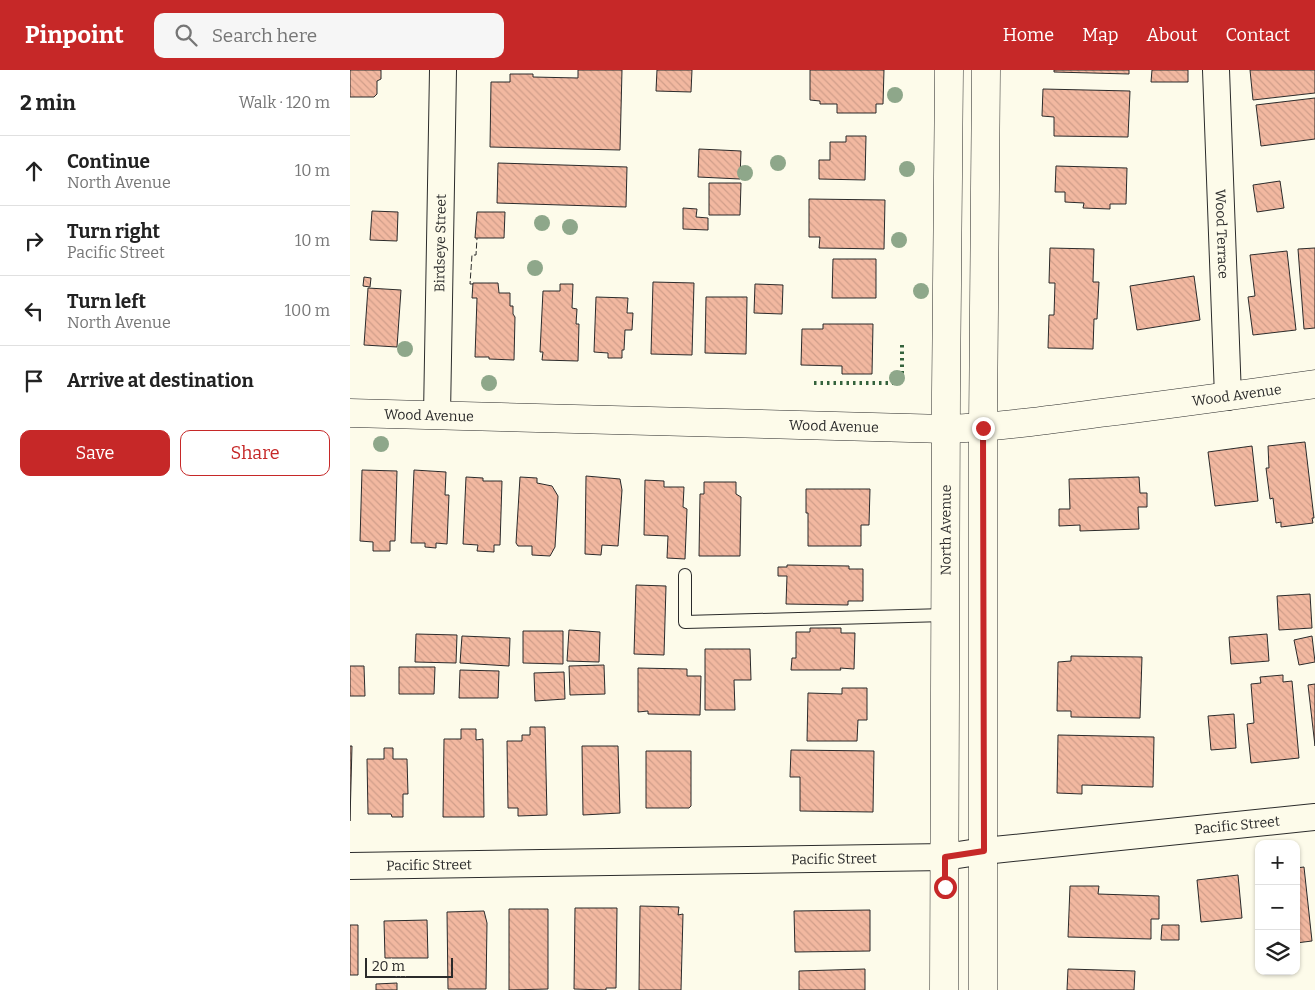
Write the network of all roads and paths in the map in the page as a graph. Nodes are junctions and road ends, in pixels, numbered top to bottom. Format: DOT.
graph roads {
  1 [pos="443,70"];
  2 [pos="949,70"];
  3 [pos="986,70"];
  4 [pos="1216,70"];
  5 [pos="1315,384"];
  6 [pos="1228,397"];
  7 [pos="350,413"];
  8 [pos="436,415"];
  9 [pos="983,428"];
  10 [pos="946,429"];
  11 [pos="685,575"];
  12 [pos="946,615"];
  13 [pos="1315,817"];
  14 [pos="984,851"];
  15 [pos="945,857"];
  16 [pos="350,866"];
  17 [pos="944,990"];
  18 [pos="983,990"];
  1 -- 8 [label="street, Birdseye Street"];
  2 -- 10 [label="main road, North Avenue"];
  3 -- 9 [label="main road"];
  4 -- 6 [label="street, Wood Terrace"];
  5 -- 6 [label="main road, Wood Avenue"];
  6 -- 9 [label="main road, Wood Avenue"];
  7 -- 8 [label="main road, Wood Avenue"];
  8 -- 10 [label="main road, Wood Avenue"];
  9 -- 10 [label="main road, Wood Avenue"];
  9 -- 14 [label="main road"];
  10 -- 12 [label="main road, North Avenue"];
  11 -- 12 [label="lane"];
  12 -- 15 [label="main road, North Avenue"];
  13 -- 14 [label="street, Pacific Street"];
  14 -- 15 [label="street, Pacific Street"];
  14 -- 18 [label="main road"];
  15 -- 16 [label="street, Pacific Street"];
  15 -- 17 [label="main road, North Avenue"];
}
